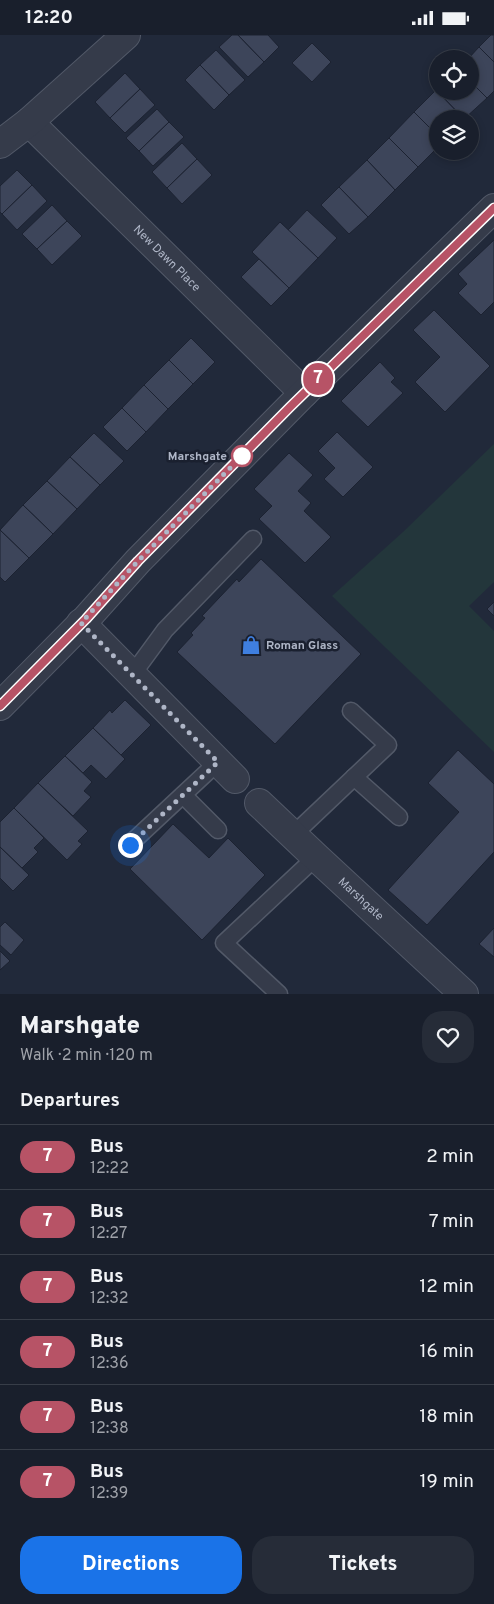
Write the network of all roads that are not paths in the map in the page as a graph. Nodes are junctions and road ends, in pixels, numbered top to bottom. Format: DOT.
graph roads {
  1 [pos="126,35"];
  2 [pos="29,122"];
  3 [pos="0,144"];
  4 [pos="494,208"];
  5 [pos="304,393"];
  6 [pos="253,539"];
  7 [pos="81,623"];
  8 [pos="132,675"];
  9 [pos="0,706"];
  10 [pos="350,711"];
  11 [pos="227,770"];
  12 [pos="354,777"];
  13 [pos="183,795"];
  14 [pos="259,803"];
  15 [pos="399,817"];
  16 [pos="218,831"];
  17 [pos="293,835"];
  18 [pos="130,845"];
  19 [pos="316,857"];
  20 [pos="279,994"];
  21 [pos="464,994"];
  1 -- 2 [label="street"];
  2 -- 3 [label="street"];
  2 -- 5 [label="street, New Dawn Place"];
  4 -- 5 [label="street"];
  5 -- 7 [label="street"];
  6 -- 8 [label="lane"];
  7 -- 8 [label="street"];
  7 -- 9 [label="street"];
  8 -- 11 [label="street"];
  10 -- 12 [label="lane"];
  11 -- 13 [label="lane"];
  12 -- 15 [label="lane"];
  12 -- 17 [label="lane"];
  13 -- 16 [label="lane"];
  13 -- 18 [label="lane"];
  14 -- 17 [label="street, Marshgate"];
  17 -- 19 [label="street, Marshgate"];
  19 -- 20 [label="lane"];
  19 -- 21 [label="street, Marshgate"];
}
